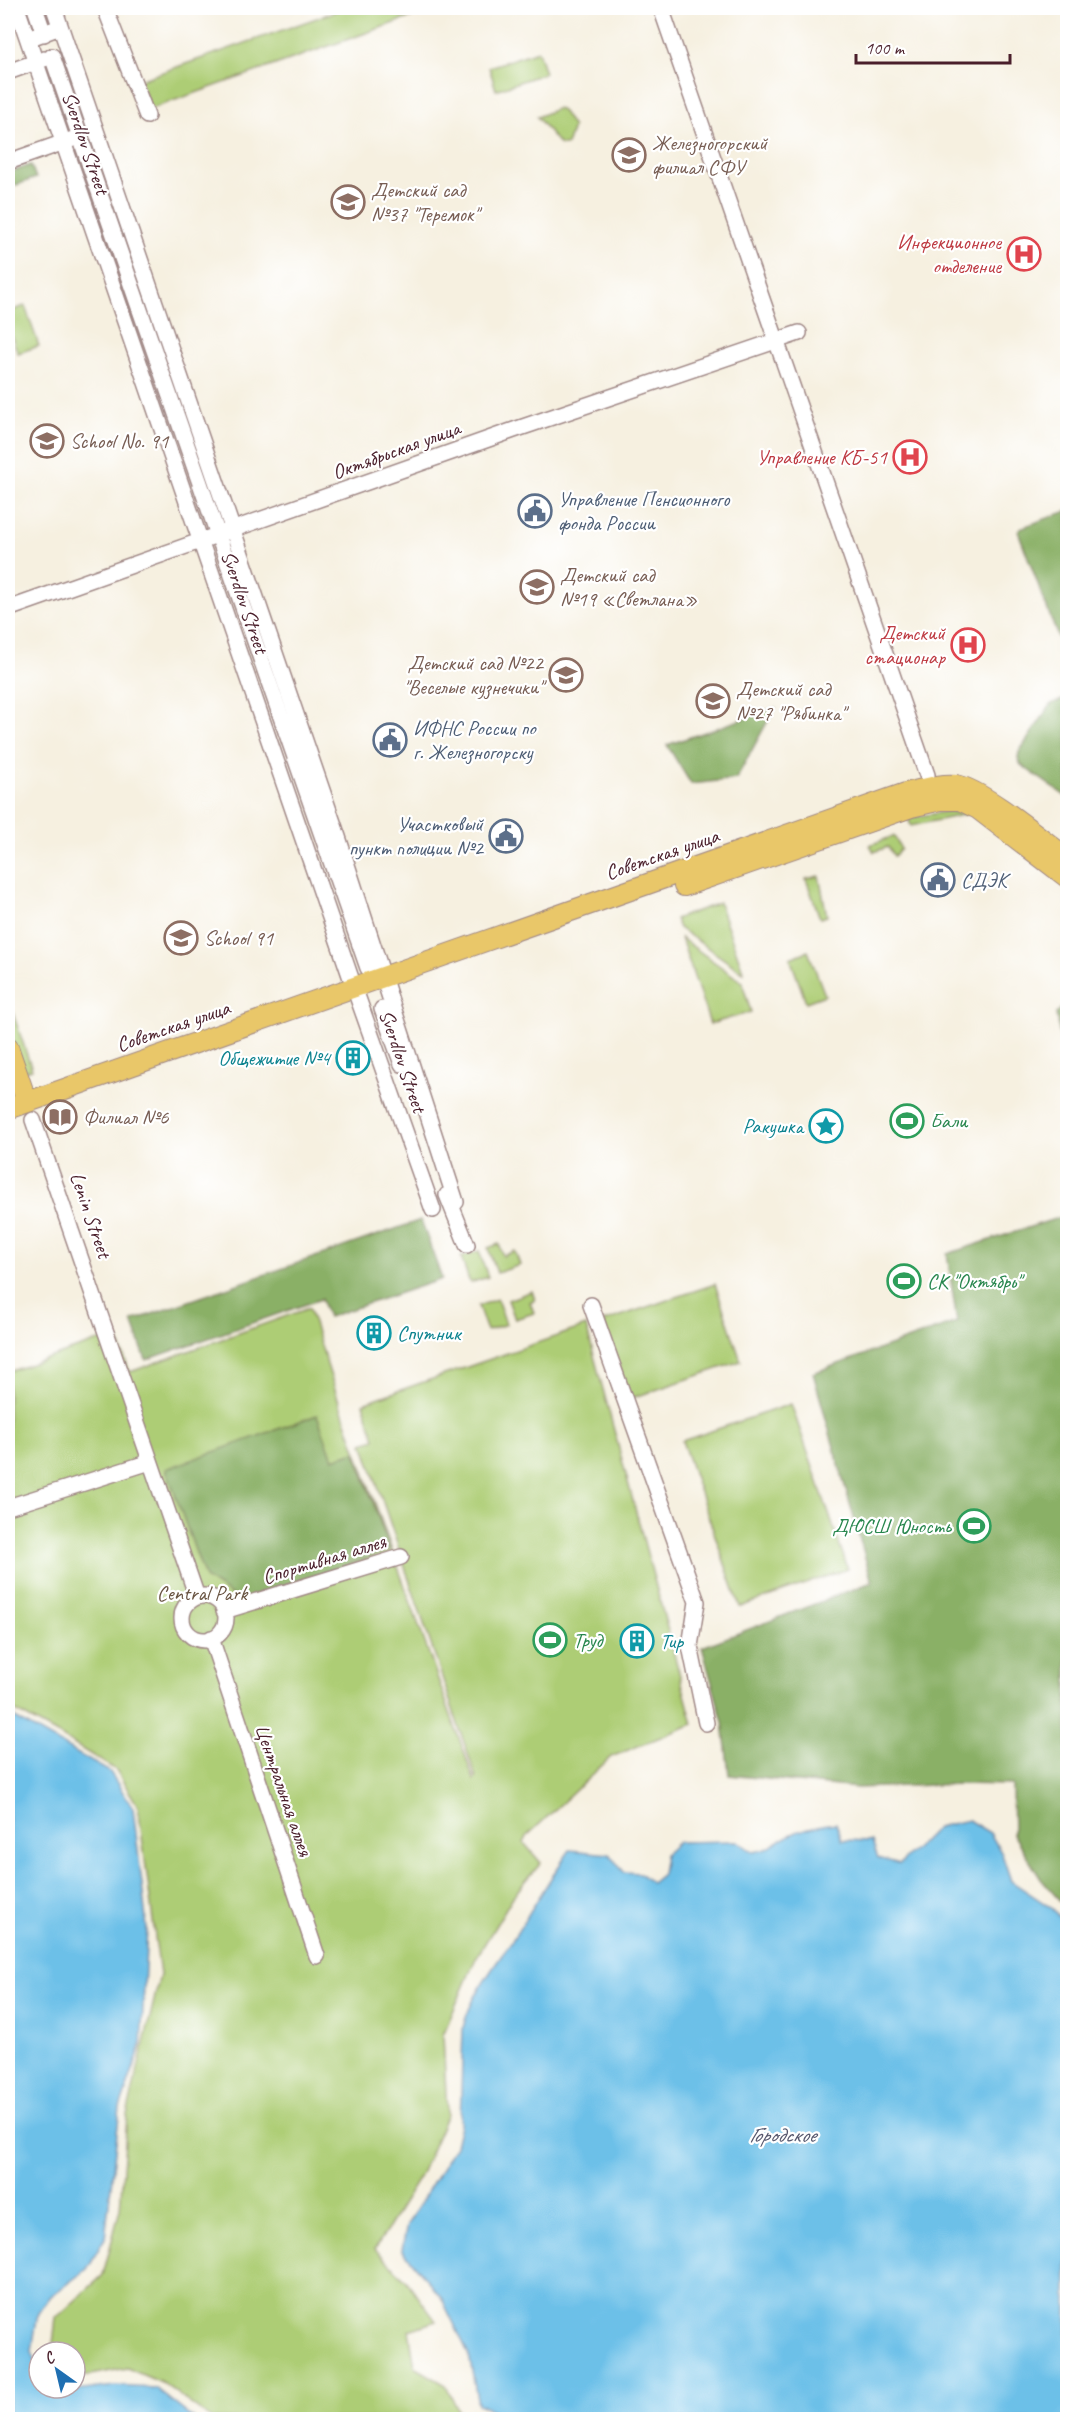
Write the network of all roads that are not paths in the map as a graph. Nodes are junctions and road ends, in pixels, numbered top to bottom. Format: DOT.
graph roads {
  1 [pos="17,8"];
  2 [pos="35,8"];
  3 [pos="54,8"];
  4 [pos="105,8"];
  5 [pos="661,8"];
  6 [pos="60,27"];
  7 [pos="44,34"];
  8 [pos="27,39"];
  9 [pos="69,48"];
  10 [pos="52,56"];
  11 [pos="35,62"];
  12 [pos="8,72"];
  13 [pos="147,116"];
  14 [pos="97,130"];
  15 [pos="80,136"];
  16 [pos="63,141"];
  17 [pos="8,162"];
  18 [pos="799,333"];
  19 [pos="777,340"];
  20 [pos="234,529"];
  21 [pos="218,536"];
  22 [pos="202,541"];
  23 [pos="8,609"];
  24 [pos="927,775"];
  25 [pos="982,804"];
  26 [pos="1068,859"];
  27 [pos="1068,878"];
  28 [pos="380,978"];
  29 [pos="354,987"];
  30 [pos="382,1009"];
  31 [pos="8,1047"];
  32 [pos="8,1109"];
  33 [pos="30,1111"];
  34 [pos="456,1202"];
  35 [pos="433,1210"];
  36 [pos="467,1245"];
  37 [pos="591,1305"];
  38 [pos="150,1462"];
  39 [pos="8,1507"];
  40 [pos="401,1557"];
  41 [pos="197,1598"];
  42 [pos="224,1611"];
  43 [pos="211,1638"];
  44 [pos="706,1723"];
  45 [pos="317,1956"];
  1 -- 8 [label="street, Sverdlov Street"];
  2 -- 7 [label="street"];
  3 -- 6 [label="street, Sverdlov Street"];
  4 -- 13 [label="street"];
  5 -- 19 [label="street"];
  6 -- 7 [label="street"];
  6 -- 9 [label="street, Sverdlov Street"];
  7 -- 8 [label="street"];
  8 -- 11 [label="street, Sverdlov Street"];
  9 -- 10 [label="street"];
  9 -- 14 [label="street, Sverdlov Street"];
  10 -- 11 [label="street"];
  10 -- 15 [label="street"];
  11 -- 12 [label="street"];
  11 -- 16 [label="street, Sverdlov Street"];
  14 -- 15 [label="street"];
  14 -- 20 [label="street, Sverdlov Street"];
  15 -- 16 [label="street"];
  15 -- 21 [label="street"];
  16 -- 17 [label="street"];
  16 -- 22 [label="street, Sverdlov Street"];
  18 -- 19 [label="street, Октябрьская улица"];
  19 -- 20 [label="street, Октябрьская улица"];
  19 -- 24 [label="street"];
  20 -- 21 [label="street, Октябрьская улица"];
  20 -- 28 [label="street, Sverdlov Street"];
  21 -- 22 [label="street, Октябрьская улица"];
  21 -- 28 [label="street"];
  22 -- 23 [label="street, Октябрьская улица"];
  22 -- 29 [label="street, Sverdlov Street"];
  25 -- 26 [label="main road"];
  25 -- 27 [label="main road"];
  25 -- 28 [label="main road, Советская улица"];
  28 -- 29 [label="main road, Советская улица"];
  28 -- 34 [label="street, Sverdlov Street"];
  29 -- 33 [label="main road, Советская улица"];
  29 -- 35 [label="street, Sverdlov Street"];
  30 -- 36 [label="street"];
  31 -- 33 [label="main road, Lenin Street"];
  32 -- 33 [label="main road, Советская улица"];
  33 -- 38 [label="street, Lenin Street"];
  37 -- 44 [label="street"];
  38 -- 39 [label="street"];
  38 -- 41 [label="street"];
  40 -- 42 [label="street, Спортивная аллея"];
  41 -- 42 [label="street"];
  41 -- 43 [label="street"];
  42 -- 43 [label="street"];
  43 -- 45 [label="street, Центральная аллея"];
}
